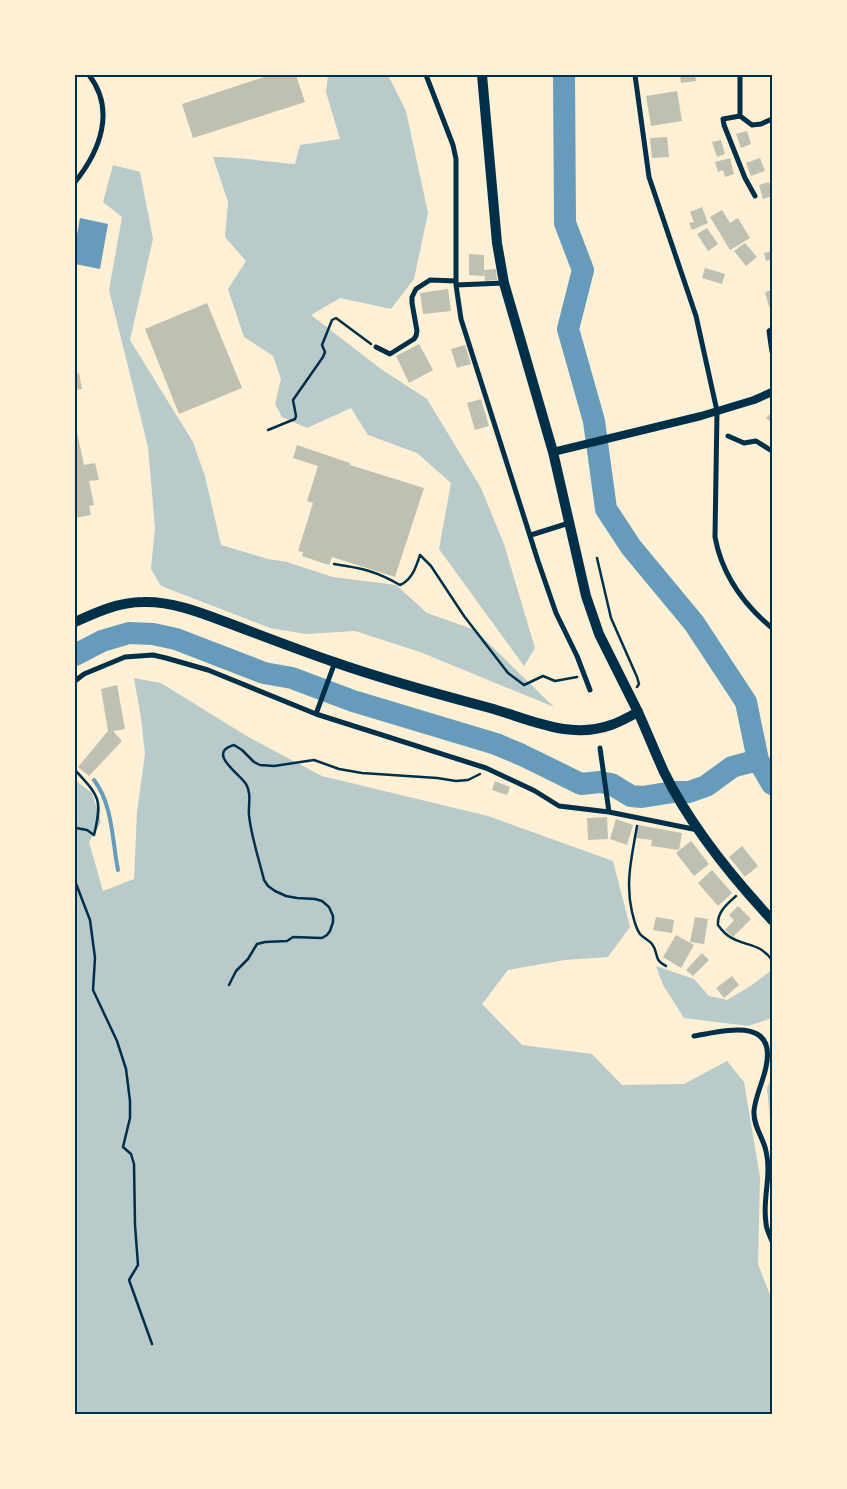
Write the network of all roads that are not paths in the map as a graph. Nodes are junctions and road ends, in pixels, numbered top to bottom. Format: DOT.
graph roads {
  1 [pos="89,75"];
  2 [pos="426,75"];
  3 [pos="482,75"];
  4 [pos="635,75"];
  5 [pos="740,75"];
  6 [pos="740,116"];
  7 [pos="772,119"];
  8 [pos="75,182"];
  9 [pos="755,196"];
  10 [pos="456,283"];
  11 [pos="504,283"];
  12 [pos="772,329"];
  13 [pos="376,347"];
  14 [pos="772,352"];
  15 [pos="772,392"];
  16 [pos="717,411"];
  17 [pos="728,436"];
  18 [pos="772,451"];
  19 [pos="552,452"];
  20 [pos="568,523"];
  21 [pos="531,536"];
  22 [pos="75,622"];
  23 [pos="772,628"];
  24 [pos="335,662"];
  25 [pos="75,680"];
  26 [pos="590,690"];
  27 [pos="638,712"];
  28 [pos="316,714"];
  29 [pos="600,748"];
  30 [pos="609,812"];
  31 [pos="700,830"];
  32 [pos="772,920"];
  33 [pos="694,1036"];
  34 [pos="772,1241"];
  1 -- 8 [label="street"];
  2 -- 10 [label="street"];
  3 -- 11 [label="main road"];
  4 -- 16 [label="street"];
  5 -- 6 [label="street"];
  6 -- 7 [label="street"];
  6 -- 9 [label="street"];
  10 -- 11 [label="street"];
  10 -- 13 [label="street"];
  10 -- 21 [label="street"];
  11 -- 19 [label="main road"];
  12 -- 14 [label="street"];
  15 -- 16 [label="street"];
  16 -- 19 [label="street"];
  16 -- 23 [label="street"];
  17 -- 18 [label="street"];
  19 -- 20 [label="main road"];
  20 -- 21 [label="street"];
  20 -- 27 [label="main road"];
  21 -- 26 [label="street"];
  22 -- 24 [label="main road"];
  24 -- 27 [label="main road"];
  24 -- 28 [label="street"];
  25 -- 28 [label="street"];
  27 -- 31 [label="main road"];
  28 -- 30 [label="street"];
  29 -- 30 [label="street"];
  30 -- 31 [label="street"];
  31 -- 32 [label="main road"];
  33 -- 34 [label="street"];
}
